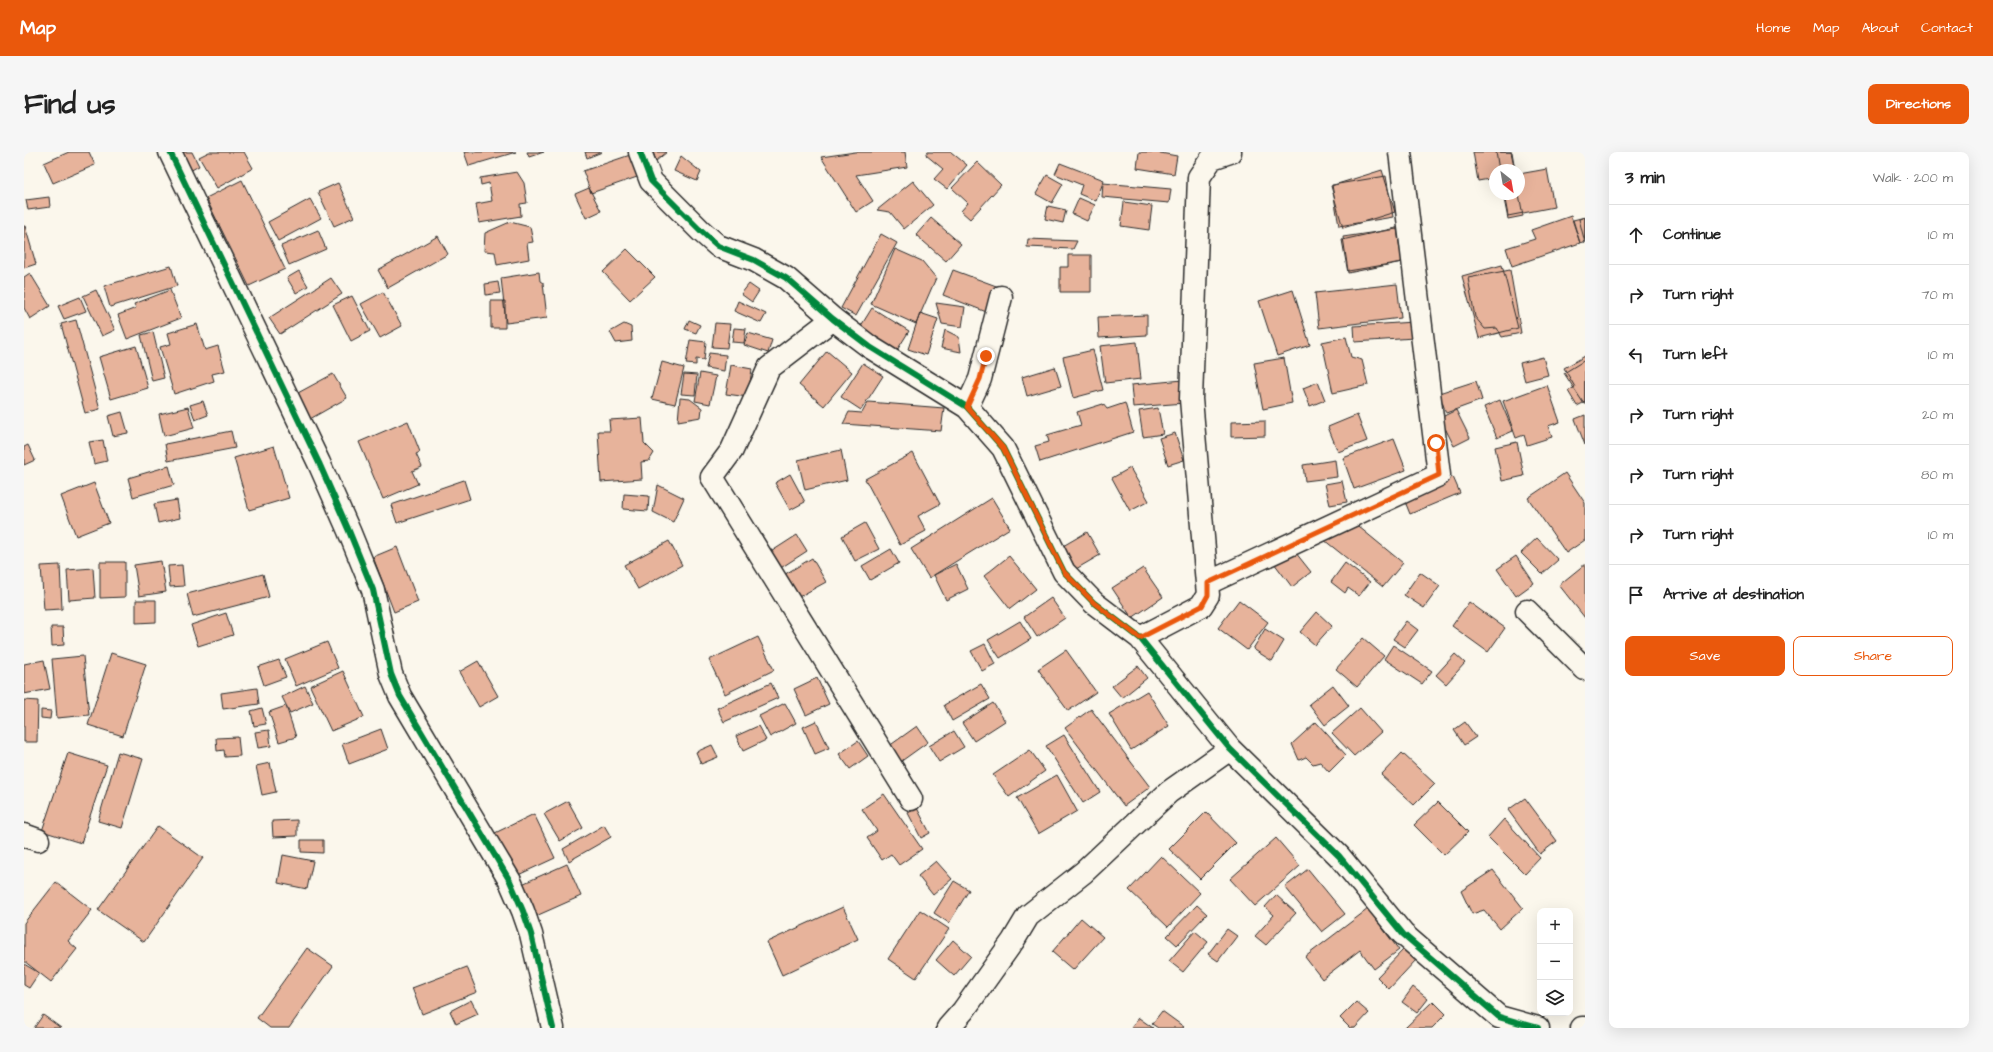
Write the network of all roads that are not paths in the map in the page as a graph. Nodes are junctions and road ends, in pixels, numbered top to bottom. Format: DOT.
graph roads {
  1 [pos="170,152"];
  2 [pos="640,152"];
  3 [pos="1230,152"];
  4 [pos="1400,152"];
  5 [pos="1001,297"];
  6 [pos="833,319"];
  7 [pos="967,407"];
  8 [pos="1208,583"];
  9 [pos="1527,611"];
  10 [pos="1140,638"];
  11 [pos="1585,669"];
  12 [pos="1230,749"];
  13 [pos="911,799"];
  14 [pos="552,1028"];
  15 [pos="948,1028"];
  16 [pos="1538,1028"];
  1 -- 14 [label="street"];
  2 -- 6 [label="street"];
  3 -- 8 [label="street"];
  4 -- 8 [label="street"];
  5 -- 7 [label="street"];
  6 -- 7 [label="street"];
  6 -- 13 [label="street"];
  7 -- 10 [label="street"];
  8 -- 10 [label="street"];
  9 -- 11 [label="street"];
  10 -- 12 [label="street"];
  12 -- 15 [label="street"];
  12 -- 16 [label="street"];
}
